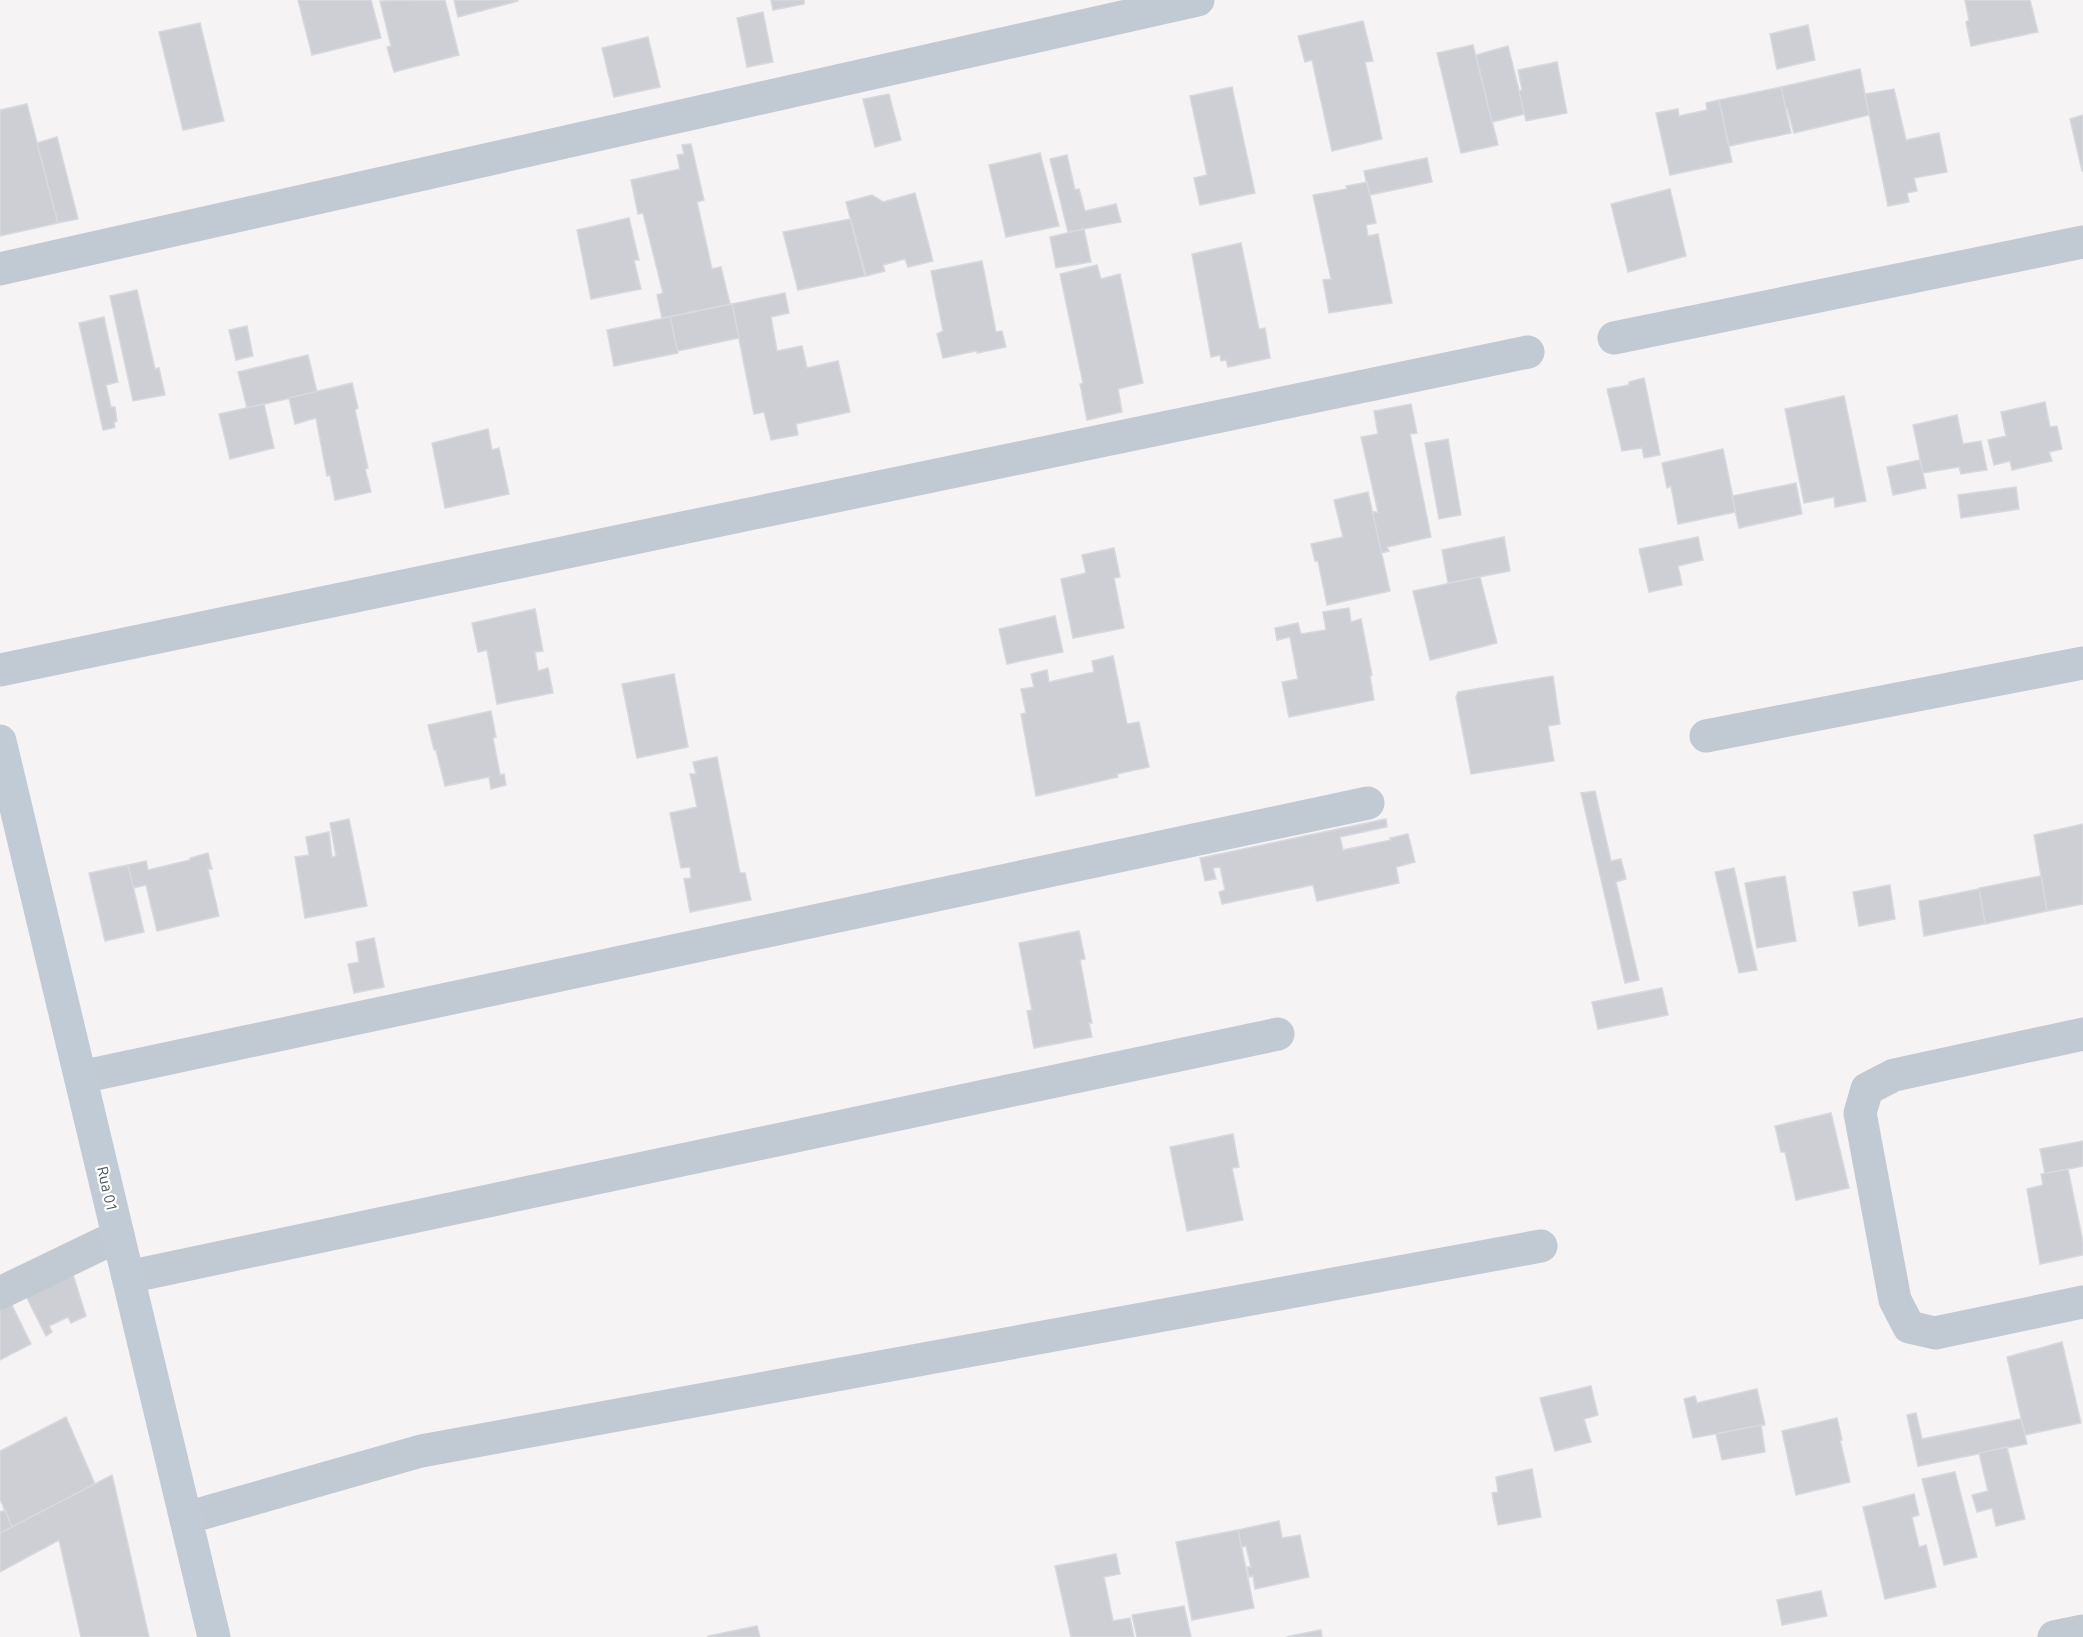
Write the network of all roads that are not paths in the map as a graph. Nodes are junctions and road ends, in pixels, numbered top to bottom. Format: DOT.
graph roads {
  1 [pos="1198,0"];
  2 [pos="2083,242"];
  3 [pos="0,269"];
  4 [pos="1614,338"];
  5 [pos="1528,352"];
  6 [pos="2083,663"];
  7 [pos="0,670"];
  8 [pos="1707,736"];
  9 [pos="0,741"];
  10 [pos="1368,803"];
  11 [pos="1278,1034"];
  12 [pos="2083,1034"];
  13 [pos="81,1077"];
  14 [pos="118,1236"];
  15 [pos="1541,1246"];
  16 [pos="128,1276"];
  17 [pos="0,1293"];
  18 [pos="2083,1302"];
  19 [pos="186,1518"];
  20 [pos="2083,1631"];
  21 [pos="214,1637"];
  22 [pos="2054,1637"];
  1 -- 3 [label="street"];
  2 -- 4 [label="street"];
  5 -- 7 [label="street"];
  6 -- 8 [label="street"];
  9 -- 13 [label="street, Rua 01"];
  10 -- 13 [label="street"];
  11 -- 16 [label="street"];
  12 -- 18 [label="street"];
  13 -- 14 [label="street, Rua 01"];
  14 -- 16 [label="street, Rua 01"];
  14 -- 17 [label="street"];
  15 -- 19 [label="street"];
  16 -- 19 [label="street, Rua 01"];
  19 -- 21 [label="street, Rua 01"];
  20 -- 22 [label="street"];
}
